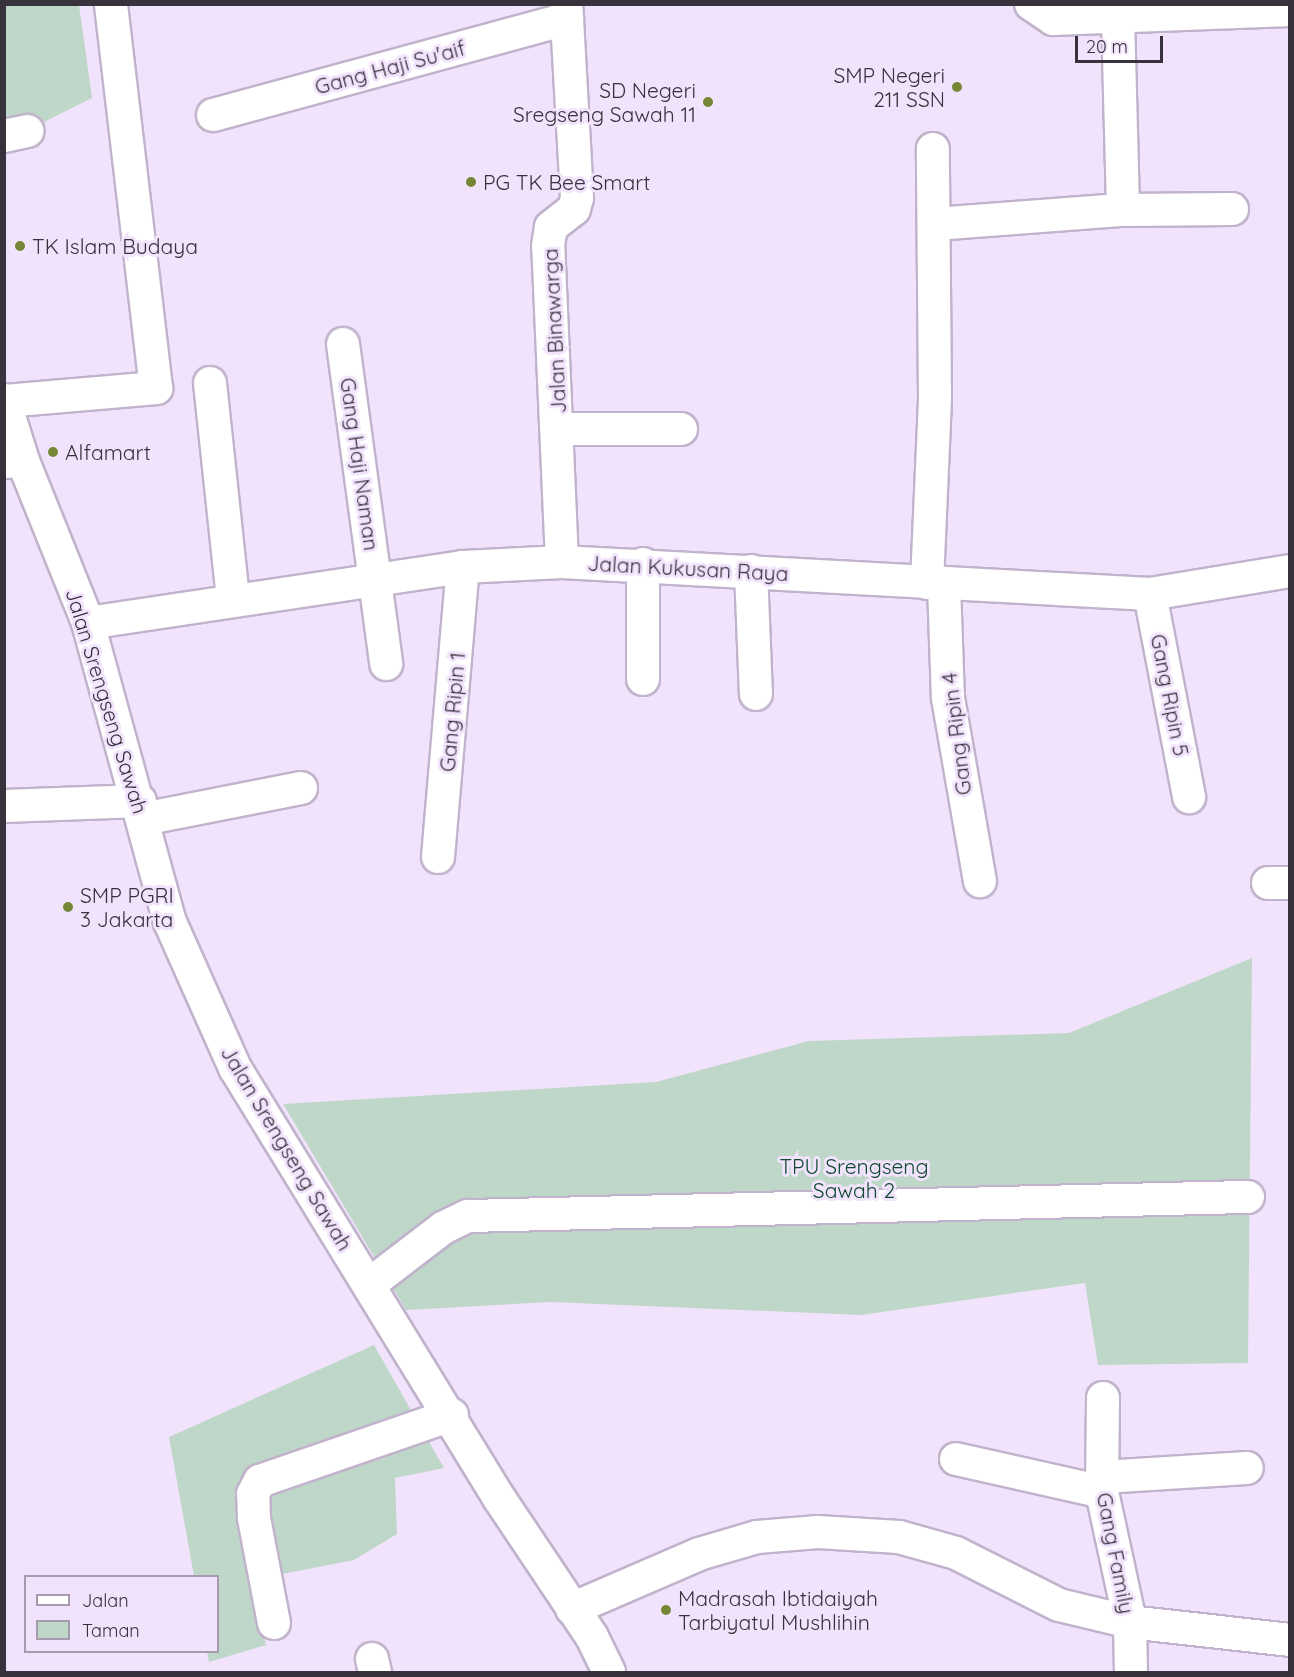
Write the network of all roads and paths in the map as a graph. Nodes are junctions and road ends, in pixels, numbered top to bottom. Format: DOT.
graph roads {
  1 [pos="111,4"];
  2 [pos="1290,10"];
  3 [pos="567,12"];
  4 [pos="1042,12"];
  5 [pos="1118,17"];
  6 [pos="213,115"];
  7 [pos="933,149"];
  8 [pos="1232,209"];
  9 [pos="1123,210"];
  10 [pos="935,224"];
  11 [pos="343,344"];
  12 [pos="210,383"];
  13 [pos="5,400"];
  14 [pos="559,429"];
  15 [pos="681,429"];
  16 [pos="14,461"];
  17 [pos="562,562"];
  18 [pos="643,564"];
  19 [pos="463,567"];
  20 [pos="752,571"];
  21 [pos="1290,571"];
  22 [pos="379,584"];
  23 [pos="935,584"];
  24 [pos="1150,594"];
  25 [pos="233,598"];
  26 [pos="88,623"];
  27 [pos="386,663"];
  28 [pos="643,679"];
  29 [pos="756,694"];
  30 [pos="301,788"];
  31 [pos="1189,797"];
  32 [pos="4,806"];
  33 [pos="141,810"];
  34 [pos="438,857"];
  35 [pos="980,881"];
  36 [pos="1248,1197"];
  37 [pos="370,1284"];
  38 [pos="1103,1398"];
  39 [pos="452,1415"];
  40 [pos="956,1459"];
  41 [pos="1247,1468"];
  42 [pos="1103,1484"];
  43 [pos="572,1609"];
  44 [pos="1130,1622"];
  45 [pos="274,1623"];
  46 [pos="1290,1640"];
  47 [pos="609,1672"];
  48 [pos="1131,1672"];
  1 -- 13 [label="street"];
  2 -- 5 [label="street"];
  3 -- 6 [label="street, Gang Haji Su'aif"];
  3 -- 14 [label="street, Jalan Binawarga"];
  4 -- 5 [label="street"];
  5 -- 9 [label="street"];
  7 -- 10 [label="street, Gang Ripin 4"];
  8 -- 9 [label="street"];
  9 -- 10 [label="street"];
  10 -- 23 [label="street, Gang Ripin 4"];
  11 -- 22 [label="street, Gang Haji Naman"];
  12 -- 25 [label="street"];
  13 -- 16 [label="street, Jalan Srengseng Sawah"];
  14 -- 15 [label="street"];
  14 -- 17 [label="street, Jalan Binawarga"];
  16 -- 26 [label="street, Jalan Srengseng Sawah"];
  17 -- 18 [label="street, Jalan Kukusan Raya"];
  17 -- 19 [label="street, Jalan Kukusan Raya"];
  18 -- 20 [label="street, Jalan Kukusan Raya"];
  18 -- 28 [label="street"];
  19 -- 22 [label="street, Jalan Kukusan Raya"];
  19 -- 34 [label="street, Gang Ripin 1"];
  20 -- 23 [label="street, Jalan Kukusan Raya"];
  20 -- 29 [label="street"];
  21 -- 24 [label="street, Jalan Kukusan Raya"];
  22 -- 25 [label="street, Jalan Kukusan Raya"];
  22 -- 27 [label="street, Gang Haji Naman"];
  23 -- 24 [label="street, Jalan Kukusan Raya"];
  23 -- 35 [label="street, Gang Ripin 4"];
  24 -- 31 [label="street, Gang Ripin 5"];
  25 -- 26 [label="street, Jalan Kukusan Raya"];
  26 -- 33 [label="street, Jalan Srengseng Sawah"];
  30 -- 33 [label="street"];
  32 -- 33 [label="street"];
  33 -- 37 [label="street, Jalan Srengseng Sawah"];
  36 -- 37 [label="street"];
  37 -- 39 [label="street, Jalan Srengseng Sawah"];
  38 -- 42 [label="street, Gang Family"];
  39 -- 43 [label="street, Jalan Srengseng Sawah"];
  39 -- 45 [label="street"];
  40 -- 42 [label="street"];
  41 -- 42 [label="street"];
  42 -- 44 [label="street, Gang Family"];
  43 -- 44 [label="street"];
  43 -- 47 [label="street, Jalan Srengseng Sawah"];
  44 -- 46 [label="street"];
  44 -- 48 [label="street, Gang Family"];
}
